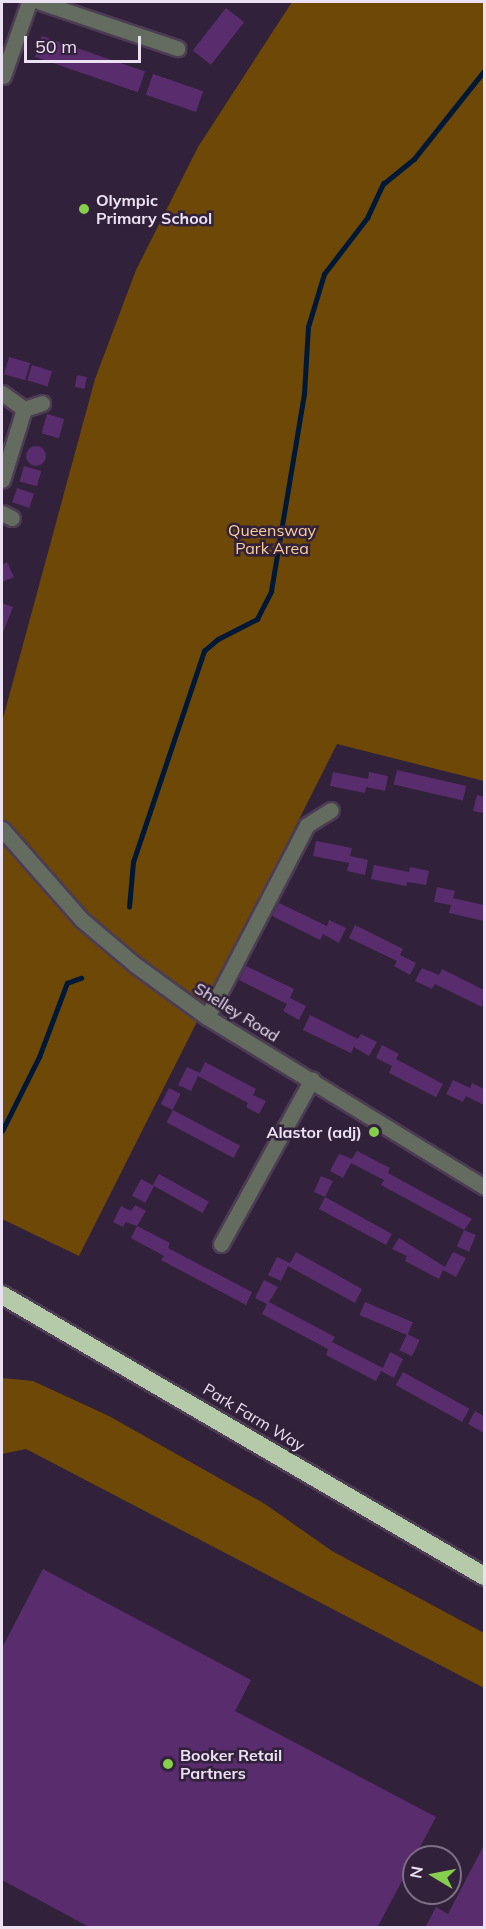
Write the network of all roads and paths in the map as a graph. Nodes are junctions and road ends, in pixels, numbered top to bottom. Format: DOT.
graph roads {
  1 [pos="29,2"];
  2 [pos="40,2"];
  3 [pos="177,48"];
  4 [pos="3,76"];
  5 [pos="2,393"];
  6 [pos="42,403"];
  7 [pos="24,409"];
  8 [pos="2,480"];
  9 [pos="331,810"];
  10 [pos="2,829"];
  11 [pos="207,1017"];
  12 [pos="312,1079"];
  13 [pos="483,1181"];
  14 [pos="220,1244"];
  15 [pos="2,1295"];
  16 [pos="484,1576"];
  1 -- 4 [label="street"];
  2 -- 3 [label="street"];
  5 -- 7 [label="street"];
  6 -- 7 [label="street"];
  7 -- 8 [label="street"];
  9 -- 11 [label="street"];
  10 -- 11 [label="street, Shelley Road"];
  11 -- 12 [label="street, Shelley Road"];
  12 -- 13 [label="street, Shelley Road"];
  12 -- 14 [label="street"];
  15 -- 16 [label="highway, Park Farm Way"];
}
